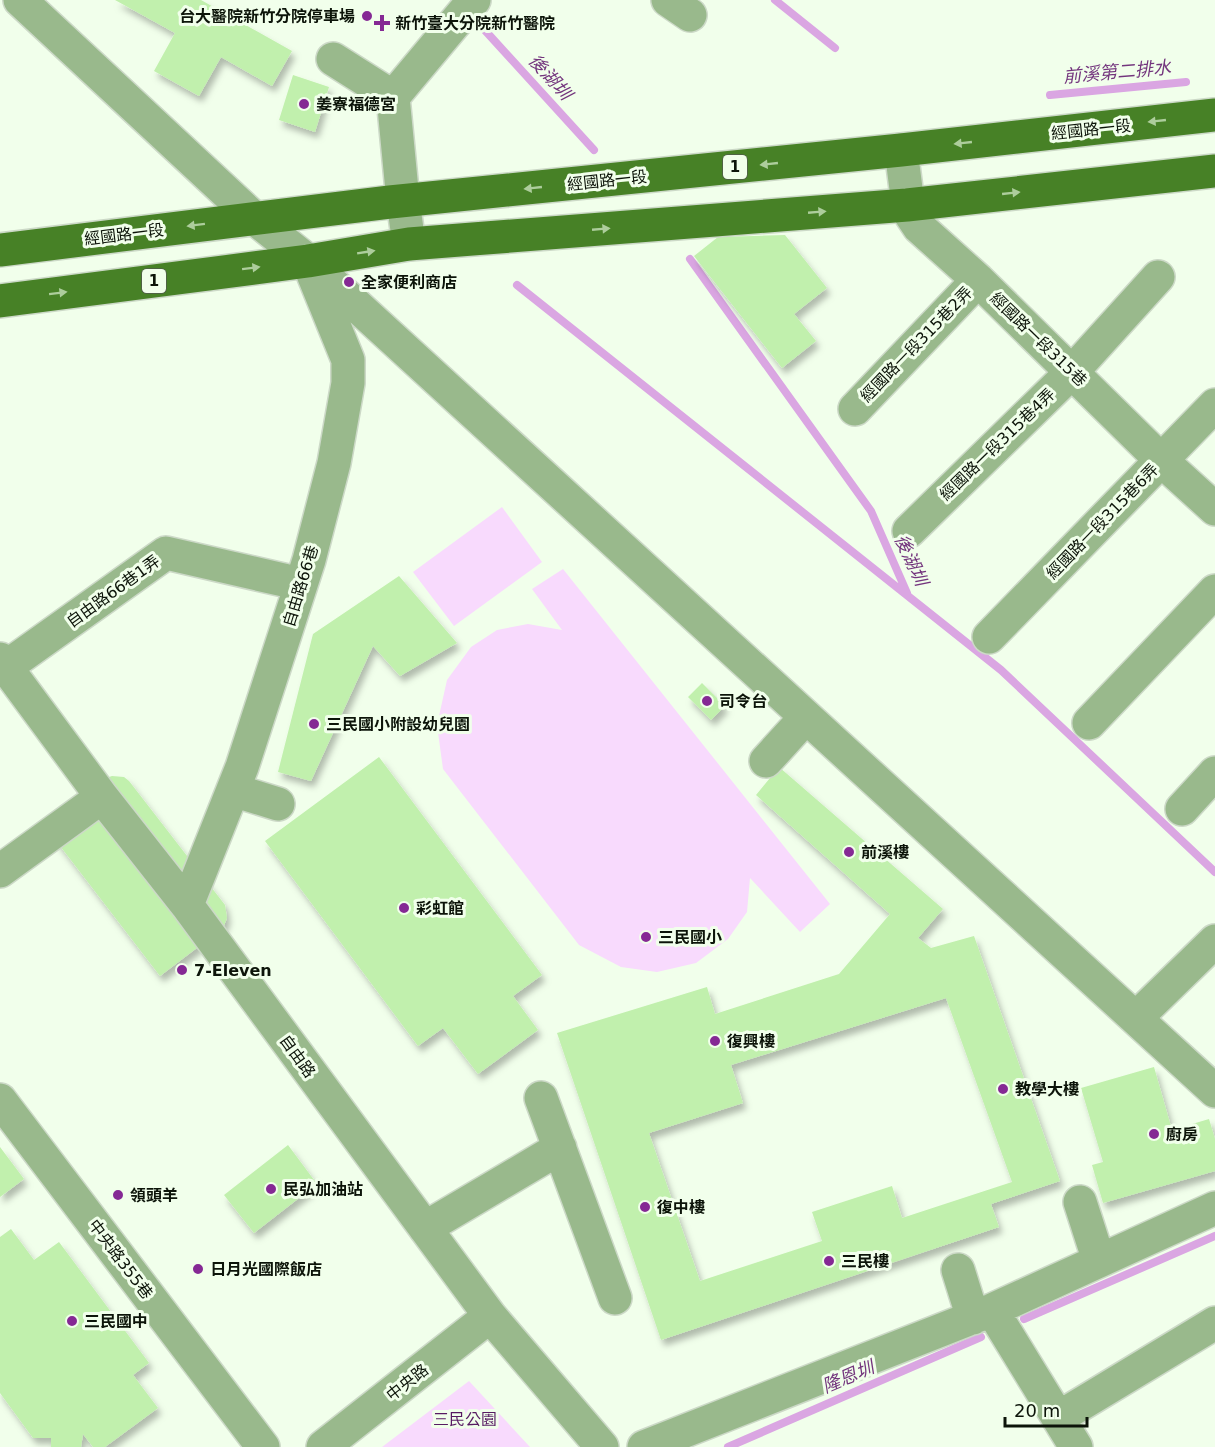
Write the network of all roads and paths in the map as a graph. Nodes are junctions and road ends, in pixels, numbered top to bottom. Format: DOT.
graph roads {
  1 [pos="20,0"];
  2 [pos="474,0"];
  3 [pos="333,59"];
  4 [pos="393,97"];
  5 [pos="1215,115"];
  6 [pos="901,150"];
  7 [pos="1215,171"];
  8 [pos="403,201"];
  9 [pos="907,205"];
  10 [pos="254,218"];
  11 [pos="410,244"];
  12 [pos="0,250"];
  13 [pos="308,261"];
  14 [pos="1158,277"];
  15 [pos="978,280"];
  16 [pos="0,301"];
  17 [pos="1072,372"];
  18 [pos="1215,405"];
  19 [pos="855,409"];
  20 [pos="1161,460"];
  21 [pos="1215,509"];
  22 [pos="909,531"];
  23 [pos="301,584"];
  24 [pos="1215,591"];
  25 [pos="989,637"];
  26 [pos="3,663"];
  27 [pos="806,717"];
  28 [pos="1089,723"];
  29 [pos="766,760"];
  30 [pos="1215,773"];
  31 [pos="233,790"];
  32 [pos="102,797"];
  33 [pos="278,804"];
  34 [pos="1182,809"];
  35 [pos="0,871"];
  36 [pos="187,905"];
  37 [pos="1215,941"];
  38 [pos="1136,1018"];
  39 [pos="1215,1091"];
  40 [pos="541,1098"];
  41 [pos="0,1100"];
  42 [pos="560,1148"];
  43 [pos="1080,1202"];
  44 [pos="1215,1208"];
  45 [pos="425,1228"];
  46 [pos="1099,1261"];
  47 [pos="958,1269"];
  48 [pos="615,1298"];
  49 [pos="982,1314"];
  50 [pos="490,1316"];
  51 [pos="1215,1323"];
  52 [pos="1058,1418"];
  53 [pos="263,1447"];
  54 [pos="323,1447"];
  55 [pos="602,1447"];
  56 [pos="644,1447"];
  57 [pos="1076,1447"];
  1 -- 10 [label="street"];
  2 -- 4 [label="street"];
  3 -- 4 [label="street"];
  4 -- 8 [label="street"];
  5 -- 6 [label="main road, 經國路一段 / 1, one-way"];
  6 -- 8 [label="main road, 經國路一段 / 1, one-way"];
  6 -- 9 [label="street, 經國路一段315巷"];
  9 -- 7 [label="main road, 1, one-way"];
  8 -- 10 [label="main road, 經國路一段 / 1"];
  8 -- 11 [label="street"];
  11 -- 9 [label="main road, 1, one-way"];
  9 -- 15 [label="street, 經國路一段315巷"];
  10 -- 12 [label="main road, 經國路一段 / 1, one-way"];
  10 -- 13 [label="street"];
  13 -- 11 [label="main road, 1, one-way"];
  16 -- 13 [label="main road, 1, one-way"];
  13 -- 23 [label="street, 自由路66巷"];
  13 -- 27 [label="street"];
  14 -- 17 [label="street, 經國路一段315巷4弄"];
  15 -- 17 [label="street, 經國路一段315巷"];
  15 -- 19 [label="street, 經國路一段315巷2弄"];
  17 -- 20 [label="street, 經國路一段315巷"];
  17 -- 22 [label="street, 經國路一段315巷4弄"];
  18 -- 20 [label="street, 經國路一段315巷6弄"];
  20 -- 21 [label="street, 經國路一段315巷"];
  20 -- 25 [label="street, 經國路一段315巷6弄"];
  23 -- 26 [label="street, 自由路66巷1弄"];
  23 -- 31 [label="street, 自由路66巷"];
  24 -- 28 [label="street"];
  26 -- 32 [label="street, 自由路"];
  27 -- 29 [label="street"];
  27 -- 38 [label="street"];
  30 -- 34 [label="street"];
  31 -- 33 [label="street"];
  31 -- 36 [label="street, 自由路66巷"];
  32 -- 35 [label="street"];
  32 -- 36 [label="street, 自由路"];
  36 -- 45 [label="street, 自由路"];
  37 -- 38 [label="street"];
  38 -- 39 [label="street"];
  40 -- 42 [label="street"];
  41 -- 53 [label="street, 中央路355巷"];
  42 -- 45 [label="street"];
  42 -- 48 [label="street"];
  43 -- 46 [label="street"];
  44 -- 46 [label="street"];
  45 -- 50 [label="street, 自由路"];
  46 -- 49 [label="street"];
  47 -- 49 [label="street"];
  49 -- 52 [label="street"];
  49 -- 56 [label="street"];
  50 -- 54 [label="street, 中央路"];
  50 -- 55 [label="street, 自由路"];
  51 -- 52 [label="street"];
  52 -- 57 [label="street"];
}
